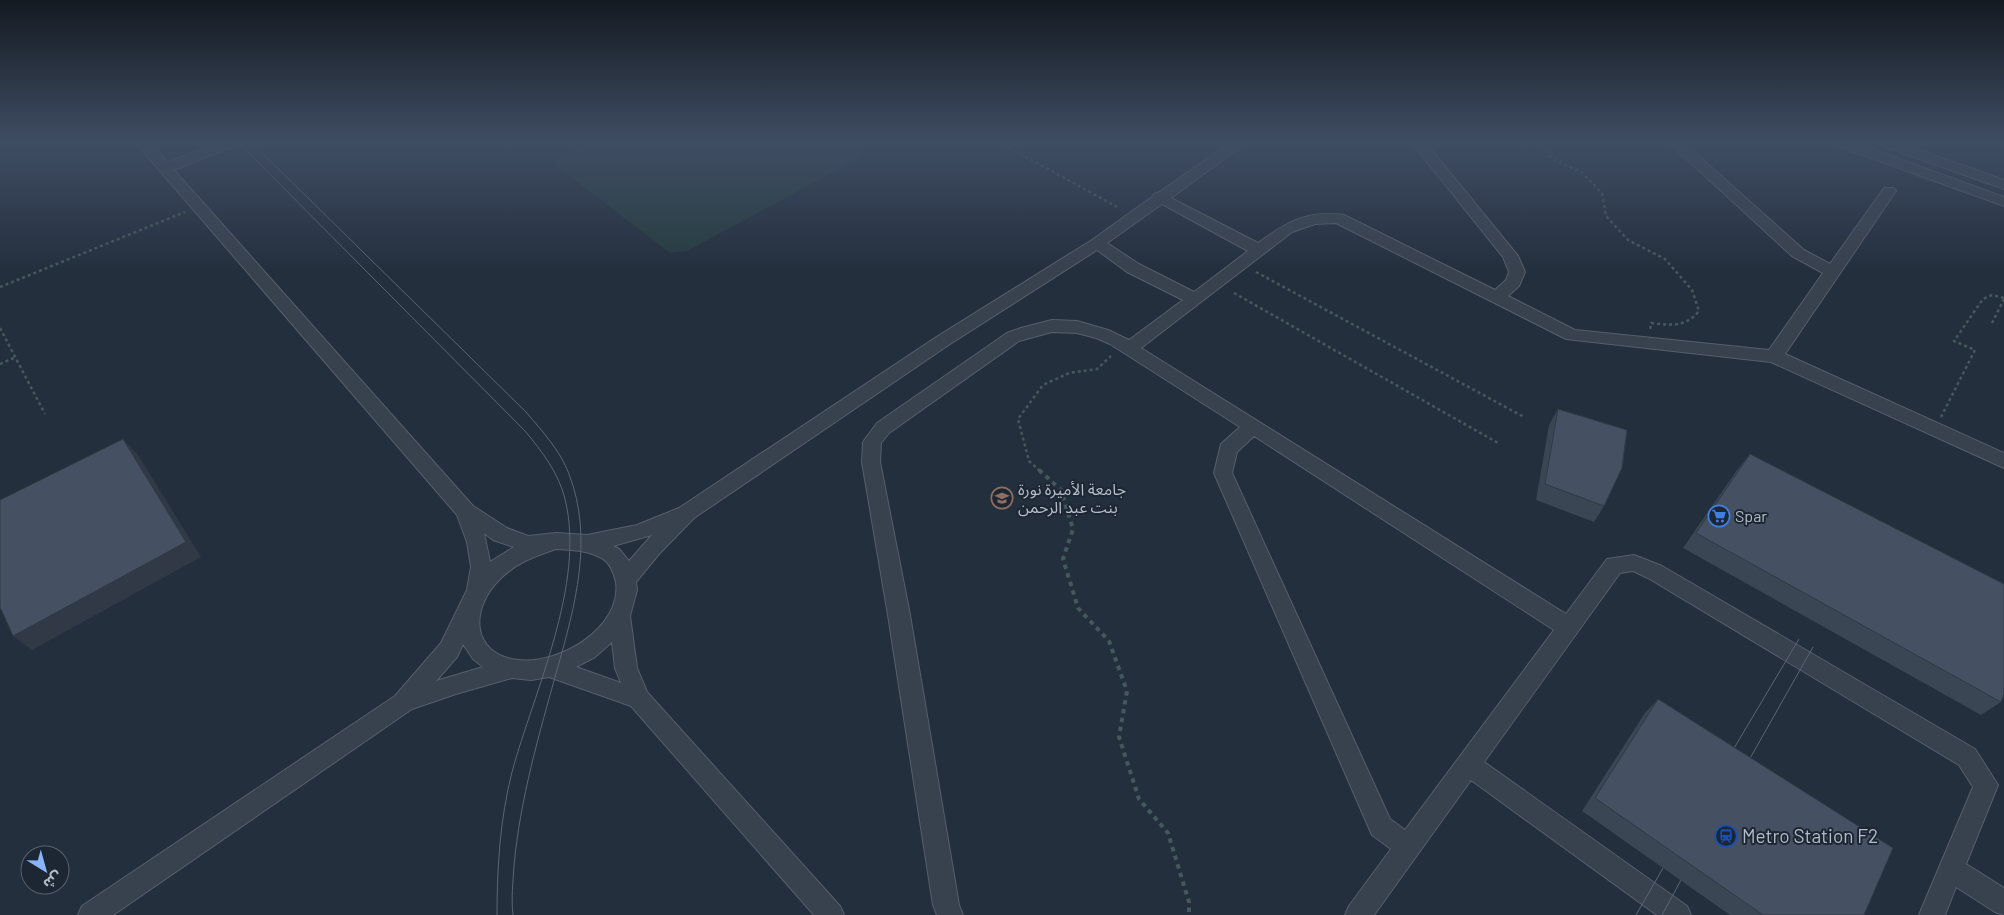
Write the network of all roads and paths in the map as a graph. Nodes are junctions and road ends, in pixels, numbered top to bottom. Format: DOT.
graph roads {
  1 [pos="181,185"];
  2 [pos="1077,185"];
  3 [pos="1177,185"];
  4 [pos="1452,185"];
  5 [pos="1594,185"];
  6 [pos="1723,185"];
  7 [pos="1957,185"];
  8 [pos="1889,191"];
  9 [pos="1159,197"];
  10 [pos="2004,202"];
  11 [pos="200,206"];
  12 [pos="1117,207"];
  13 [pos="1097,242"];
  14 [pos="1258,250"];
  15 [pos="1256,272"];
  16 [pos="1833,272"];
  17 [pos="0,287"];
  18 [pos="1234,293"];
  19 [pos="1496,297"];
  20 [pos="2004,298"];
  21 [pos="1195,299"];
  22 [pos="1992,323"];
  23 [pos="0,328"];
  24 [pos="1649,333"];
  25 [pos="1130,348"];
  26 [pos="1111,356"];
  27 [pos="1774,356"];
  28 [pos="16,357"];
  29 [pos="0,364"];
  30 [pos="45,414"];
  31 [pos="1524,417"];
  32 [pos="1938,422"];
  33 [pos="1252,427"];
  34 [pos="1498,443"];
  35 [pos="2004,462"];
  36 [pos="466,511"];
  37 [pos="687,513"];
  38 [pos="556,542"];
  39 [pos="588,543"];
  40 [pos="627,578"];
  41 [pos="473,603"];
  42 [pos="620,617"];
  43 [pos="1568,627"];
  44 [pos="550,668"];
  45 [pos="510,669"];
  46 [pos="638,699"];
  47 [pos="403,703"];
  48 [pos="1468,764"];
  49 [pos="1408,847"];
  50 [pos="1952,870"];
  51 [pos="2004,903"];
  52 [pos="91,915"];
  53 [pos="831,915"];
  54 [pos="950,915"];
  55 [pos="1189,915"];
  56 [pos="1358,915"];
  57 [pos="1678,915"];
  58 [pos="1932,915"];
  1 -- 11 [label="street"];
  2 -- 12 [label="path"];
  3 -- 9 [label="street"];
  4 -- 19 [label="street"];
  5 -- 24 [label="path"];
  6 -- 16 [label="street"];
  7 -- 10 [label="street"];
  8 -- 16 [label="street"];
  9 -- 13 [label="street"];
  9 -- 14 [label="street"];
  11 -- 17 [label="path"];
  11 -- 36 [label="street"];
  13 -- 21 [label="street"];
  13 -- 37 [label="street"];
  14 -- 19 [label="street"];
  14 -- 21 [label="street"];
  15 -- 31 [label="path"];
  16 -- 27 [label="street"];
  18 -- 34 [label="path"];
  19 -- 27 [label="street"];
  20 -- 22 [label="path"];
  20 -- 32 [label="path"];
  21 -- 25 [label="street"];
  23 -- 28 [label="path"];
  25 -- 33 [label="street"];
  25 -- 54 [label="street"];
  26 -- 55 [label="path"];
  27 -- 35 [label="street"];
  28 -- 29 [label="path"];
  28 -- 30 [label="path"];
  33 -- 43 [label="street"];
  33 -- 49 [label="street"];
  36 -- 38 [label="street"];
  36 -- 41 [label="street"];
  37 -- 39 [label="street"];
  37 -- 40 [label="street"];
  38 -- 39 [label="street"];
  38 -- 41 [label="street"];
  39 -- 40 [label="street"];
  40 -- 42 [label="street"];
  41 -- 45 [label="street"];
  41 -- 47 [label="street"];
  42 -- 44 [label="street"];
  42 -- 46 [label="street"];
  43 -- 48 [label="street"];
  43 -- 50 [label="street"];
  44 -- 45 [label="street"];
  44 -- 46 [label="street"];
  45 -- 47 [label="street"];
  46 -- 53 [label="street"];
  47 -- 52 [label="street"];
  48 -- 49 [label="street"];
  48 -- 57 [label="street"];
  49 -- 56 [label="street"];
  50 -- 51 [label="street"];
  50 -- 58 [label="street"];
}
